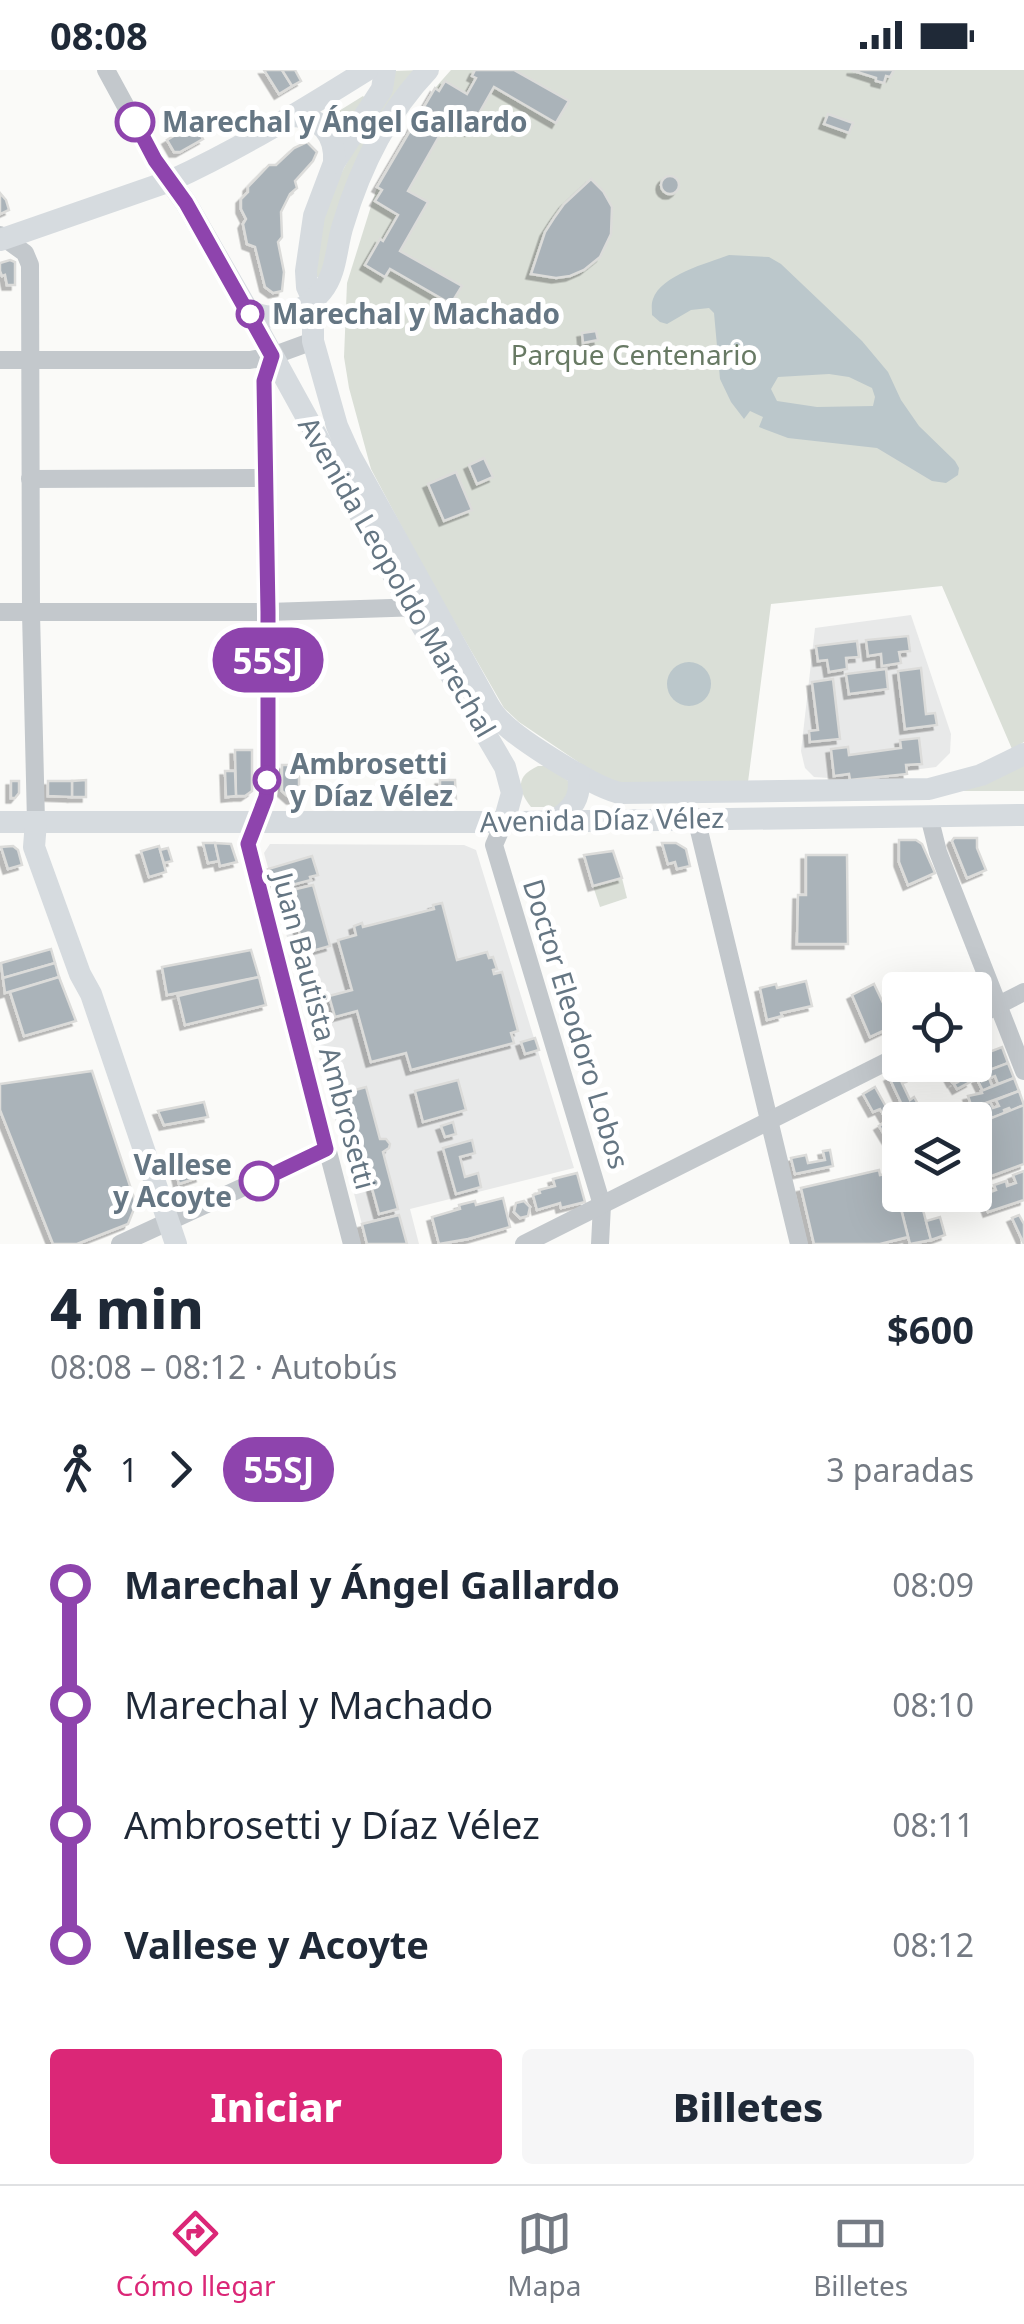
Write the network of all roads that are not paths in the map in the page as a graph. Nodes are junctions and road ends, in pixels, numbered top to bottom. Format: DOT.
graph roads {
  1 [pos="106,70"];
  2 [pos="367,70"];
  3 [pos="385,70"];
  4 [pos="428,70"];
  5 [pos="292,116"];
  6 [pos="334,163"];
  7 [pos="170,182"];
  8 [pos="2,238"];
  9 [pos="313,300"];
  10 [pos="247,309"];
  11 [pos="313,341"];
  12 [pos="272,356"];
  13 [pos="0,360"];
  14 [pos="31,360"];
  15 [pos="266,478"];
  16 [pos="30,480"];
  17 [pos="422,607"];
  18 [pos="0,612"];
  19 [pos="32,612"];
  20 [pos="268,612"];
  21 [pos="1024,754"];
  22 [pos="569,768"];
  23 [pos="952,784"];
  24 [pos="511,785"];
  25 [pos="672,792"];
  26 [pos="1018,810"];
  27 [pos="929,816"];
  28 [pos="696,818"];
  29 [pos="258,821"];
  30 [pos="553,821"];
  31 [pos="0,822"];
  32 [pos="36,822"];
  33 [pos="504,822"];
  34 [pos="1024,992"];
  35 [pos="998,1005"];
  36 [pos="992,1008"];
  37 [pos="882,1064"];
  38 [pos="1024,1071"];
  39 [pos="768,1122"];
  40 [pos="326,1149"];
  41 [pos="602,1205"];
  42 [pos="173,1234"];
  43 [pos="120,1244"];
  44 [pos="352,1244"];
  45 [pos="524,1244"];
  46 [pos="600,1244"];
  47 [pos="799,1244"];
  1 -- 7 [label="street"];
  2 -- 5 [label="main road"];
  3 -- 6 [label="main road, Avenida Leopoldo Marechal"];
  4 -- 9 [label="main road"];
  5 -- 6 [label="main road"];
  5 -- 7 [label="main road"];
  6 -- 9 [label="main road, Avenida Leopoldo Marechal"];
  7 -- 8 [label="main road"];
  7 -- 10 [label="main road, Avenida Leopoldo Marechal"];
  8 -- 14 [label="street"];
  9 -- 10 [label="main road"];
  9 -- 11 [label="main road, Avenida Leopoldo Marechal"];
  10 -- 12 [label="main road, Avenida Leopoldo Marechal"];
  11 -- 12 [label="street"];
  11 -- 17 [label="main road, Avenida Leopoldo Marechal"];
  12 -- 14 [label="street"];
  12 -- 15 [label="street, Juan Bautista Ambrosetti"];
  12 -- 17 [label="main road, Avenida Leopoldo Marechal"];
  13 -- 14 [label="street"];
  14 -- 16 [label="street"];
  15 -- 16 [label="street"];
  15 -- 20 [label="street, Juan Bautista Ambrosetti"];
  16 -- 19 [label="street"];
  17 -- 20 [label="street"];
  17 -- 22 [label="main road, Avenida Leopoldo Marechal"];
  17 -- 24 [label="main road, Avenida Leopoldo Marechal"];
  18 -- 19 [label="street"];
  19 -- 20 [label="street"];
  19 -- 32 [label="street"];
  20 -- 29 [label="street, Juan Bautista Ambrosetti"];
  21 -- 23 [label="main road, Avenida Díaz Vélez"];
  22 -- 24 [label="main road"];
  22 -- 25 [label="main road, Avenida Díaz Vélez"];
  22 -- 30 [label="main road"];
  23 -- 25 [label="main road, Avenida Díaz Vélez"];
  23 -- 27 [label="main road"];
  24 -- 33 [label="main road"];
  25 -- 28 [label="main road"];
  26 -- 27 [label="main road, Avenida Díaz Vélez"];
  27 -- 28 [label="main road, Avenida Díaz Vélez"];
  27 -- 35 [label="street"];
  28 -- 30 [label="main road, Avenida Díaz Vélez"];
  28 -- 39 [label="street"];
  29 -- 32 [label="main road, Avenida Díaz Vélez"];
  29 -- 33 [label="main road, Avenida Díaz Vélez"];
  29 -- 40 [label="street, Juan Bautista Ambrosetti"];
  30 -- 33 [label="main road, Avenida Díaz Vélez"];
  31 -- 32 [label="main road, Avenida Díaz Vélez"];
  32 -- 42 [label="main road"];
  33 -- 41 [label="street, Doctor Eleodoro Lobos"];
  34 -- 35 [label="street"];
  35 -- 36 [label="street"];
  35 -- 38 [label="street"];
  37 -- 39 [label="street"];
  39 -- 41 [label="street"];
  39 -- 47 [label="street"];
  40 -- 42 [label="street"];
  40 -- 44 [label="street, Juan Bautista Ambrosetti"];
  41 -- 45 [label="street"];
  41 -- 46 [label="street, Doctor Eleodoro Lobos"];
  42 -- 43 [label="street"];
}
